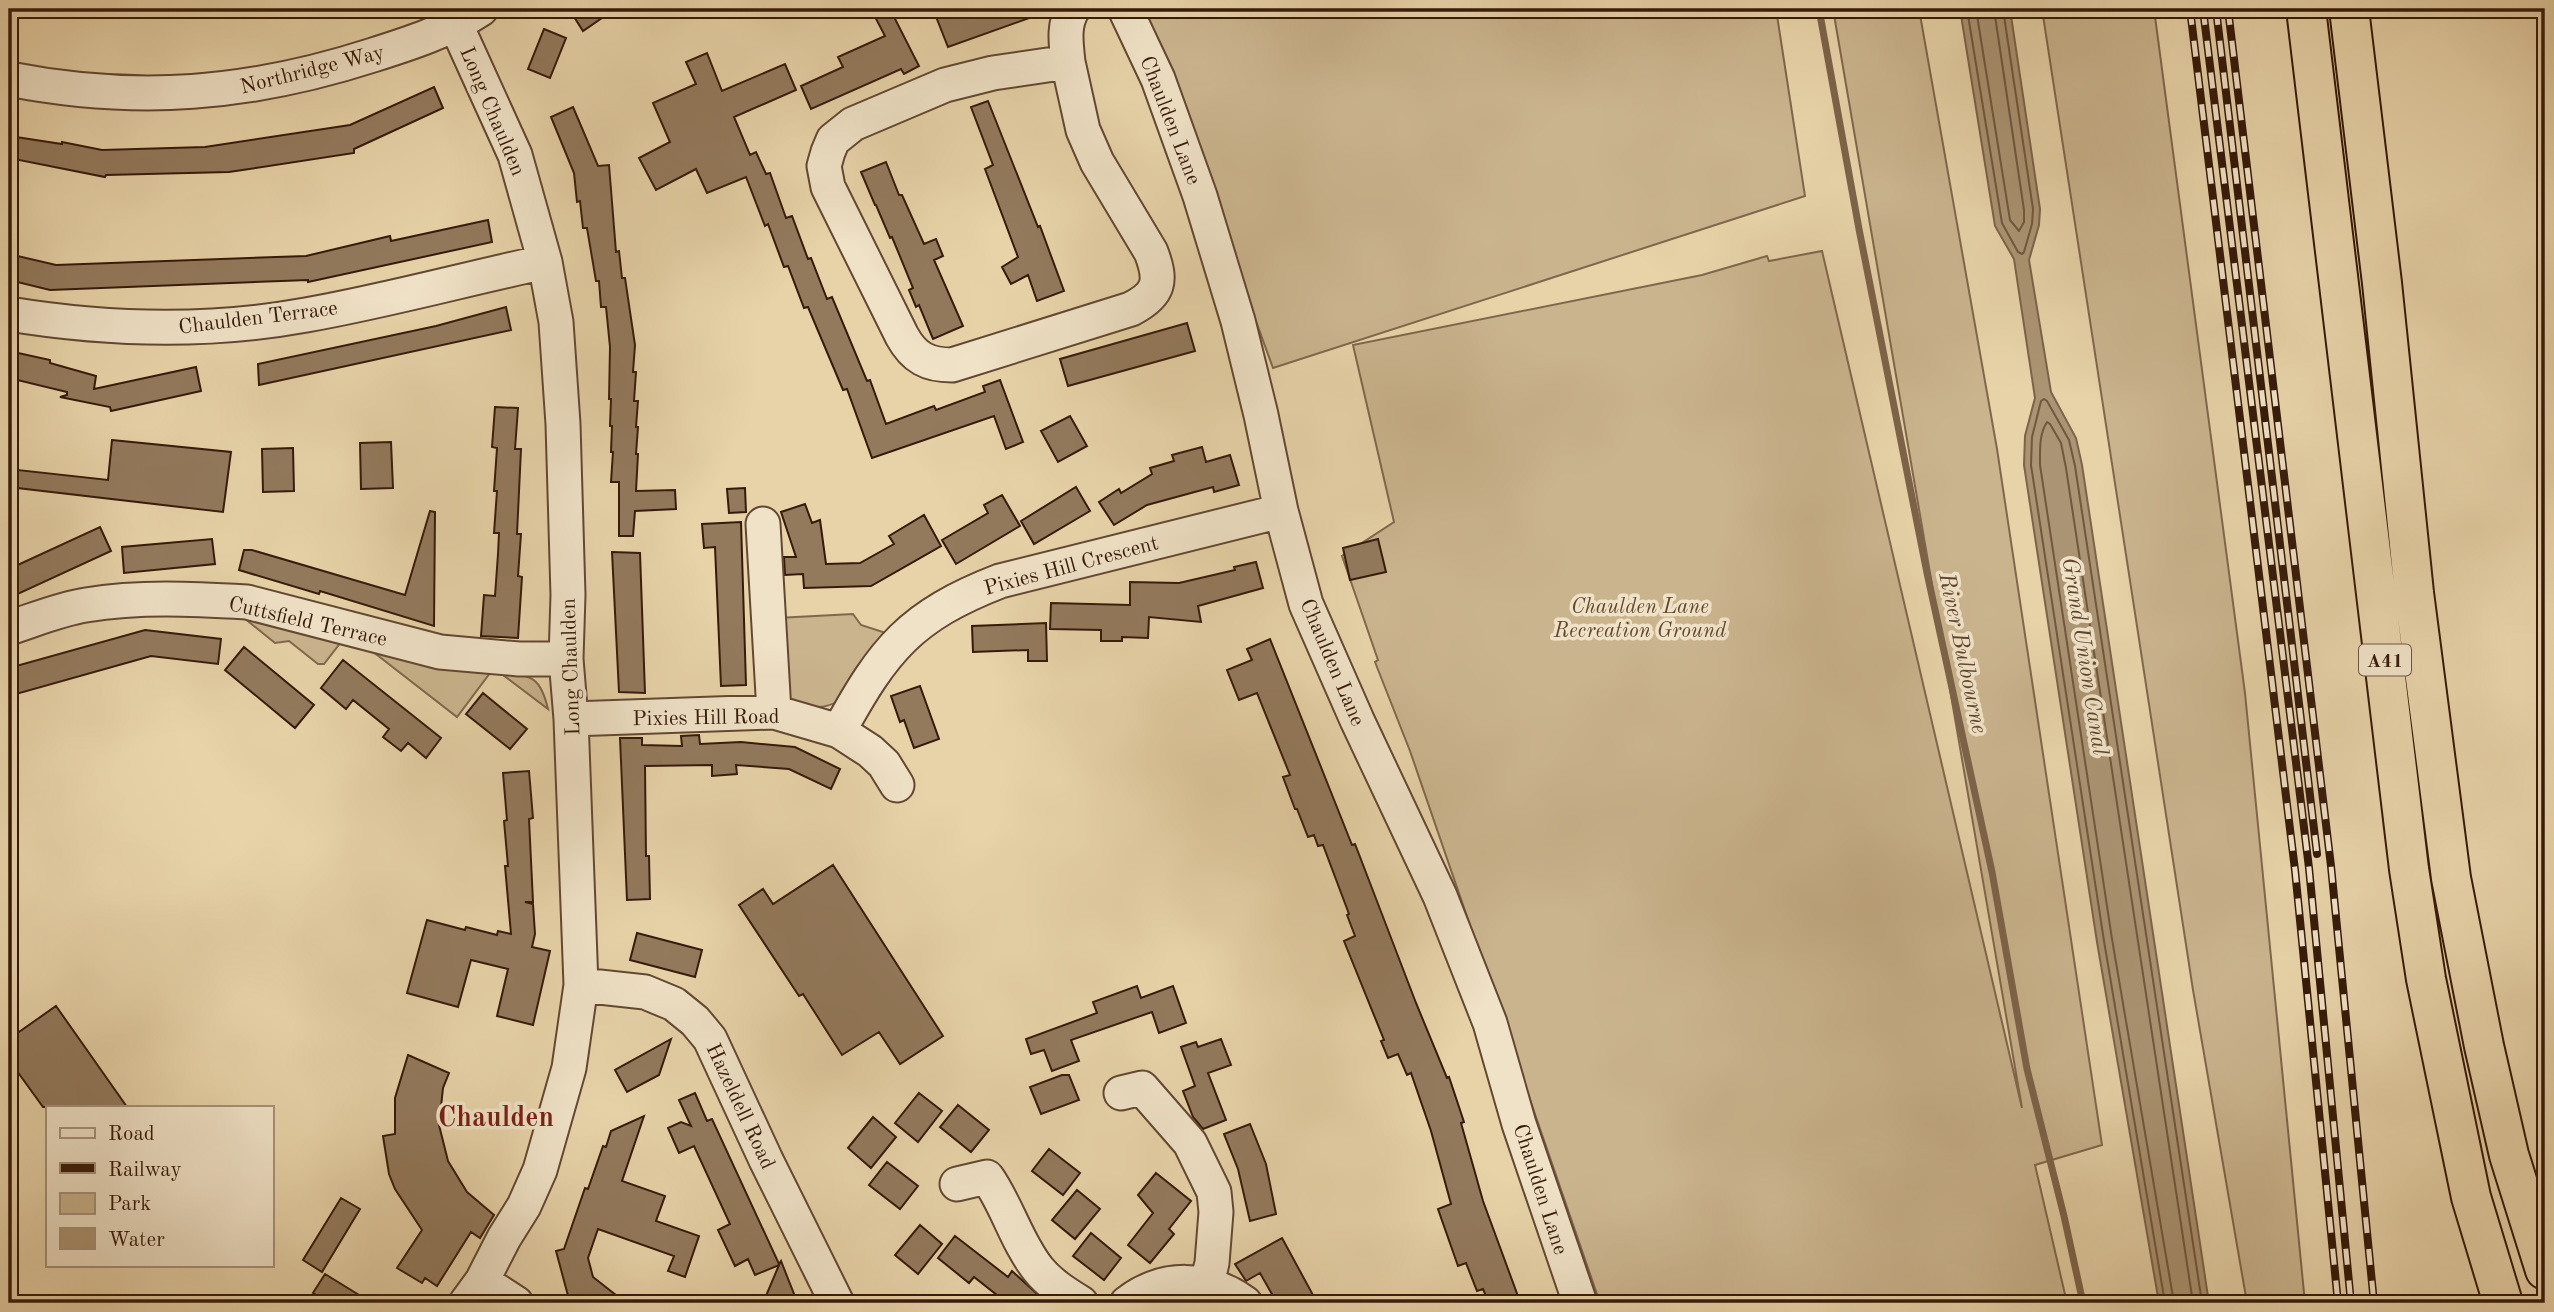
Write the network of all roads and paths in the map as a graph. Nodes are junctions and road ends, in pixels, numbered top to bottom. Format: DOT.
graph roads {
  1 [pos="1073,9"];
  2 [pos="1125,9"];
  3 [pos="2306,9"];
  4 [pos="2349,9"];
  5 [pos="469,17"];
  6 [pos="1068,62"];
  7 [pos="9,79"];
  8 [pos="545,262"];
  9 [pos="9,314"];
  10 [pos="1281,511"];
  11 [pos="763,524"];
  12 [pos="9,628"];
  13 [pos="566,659"];
  14 [pos="774,712"];
  15 [pos="571,719"];
  16 [pos="839,731"];
  17 [pos="897,785"];
  18 [pos="581,985"];
  19 [pos="1121,1093"];
  20 [pos="957,1184"];
  21 [pos="2545,1270"];
  22 [pos="1208,1283"];
  23 [pos="474,1292"];
  24 [pos="516,1303"];
  25 [pos="837,1303"];
  26 [pos="1081,1303"];
  27 [pos="1127,1303"];
  28 [pos="1245,1303"];
  29 [pos="1580,1303"];
  30 [pos="2503,1303"];
  1 -- 6 [label="street"];
  2 -- 10 [label="street, Chaulden Lane"];
  3 -- 30 [label="highway, A41"];
  4 -- 21 [label="highway, A41"];
  5 -- 7 [label="street, Northridge Way"];
  5 -- 8 [label="street, Long Chaulden"];
  6 -- 6 [label="street"];
  8 -- 9 [label="street, Chaulden Terrace"];
  8 -- 13 [label="street, Long Chaulden"];
  10 -- 16 [label="street, Pixies Hill Crescent"];
  10 -- 29 [label="street, Chaulden Lane"];
  11 -- 14 [label="street"];
  12 -- 13 [label="street, Cuttsfield Terrace"];
  13 -- 15 [label="street, Long Chaulden"];
  14 -- 15 [label="street, Pixies Hill Road"];
  14 -- 16 [label="street, Pixies Hill Road"];
  15 -- 18 [label="street, Long Chaulden"];
  16 -- 17 [label="street, Pixies Hill Road"];
  18 -- 23 [label="street, Long Chaulden"];
  18 -- 25 [label="street, Hazeldell Road"];
  19 -- 22 [label="street"];
  20 -- 26 [label="street"];
  22 -- 27 [label="street"];
  22 -- 28 [label="street"];
  23 -- 24 [label="street"];
}
